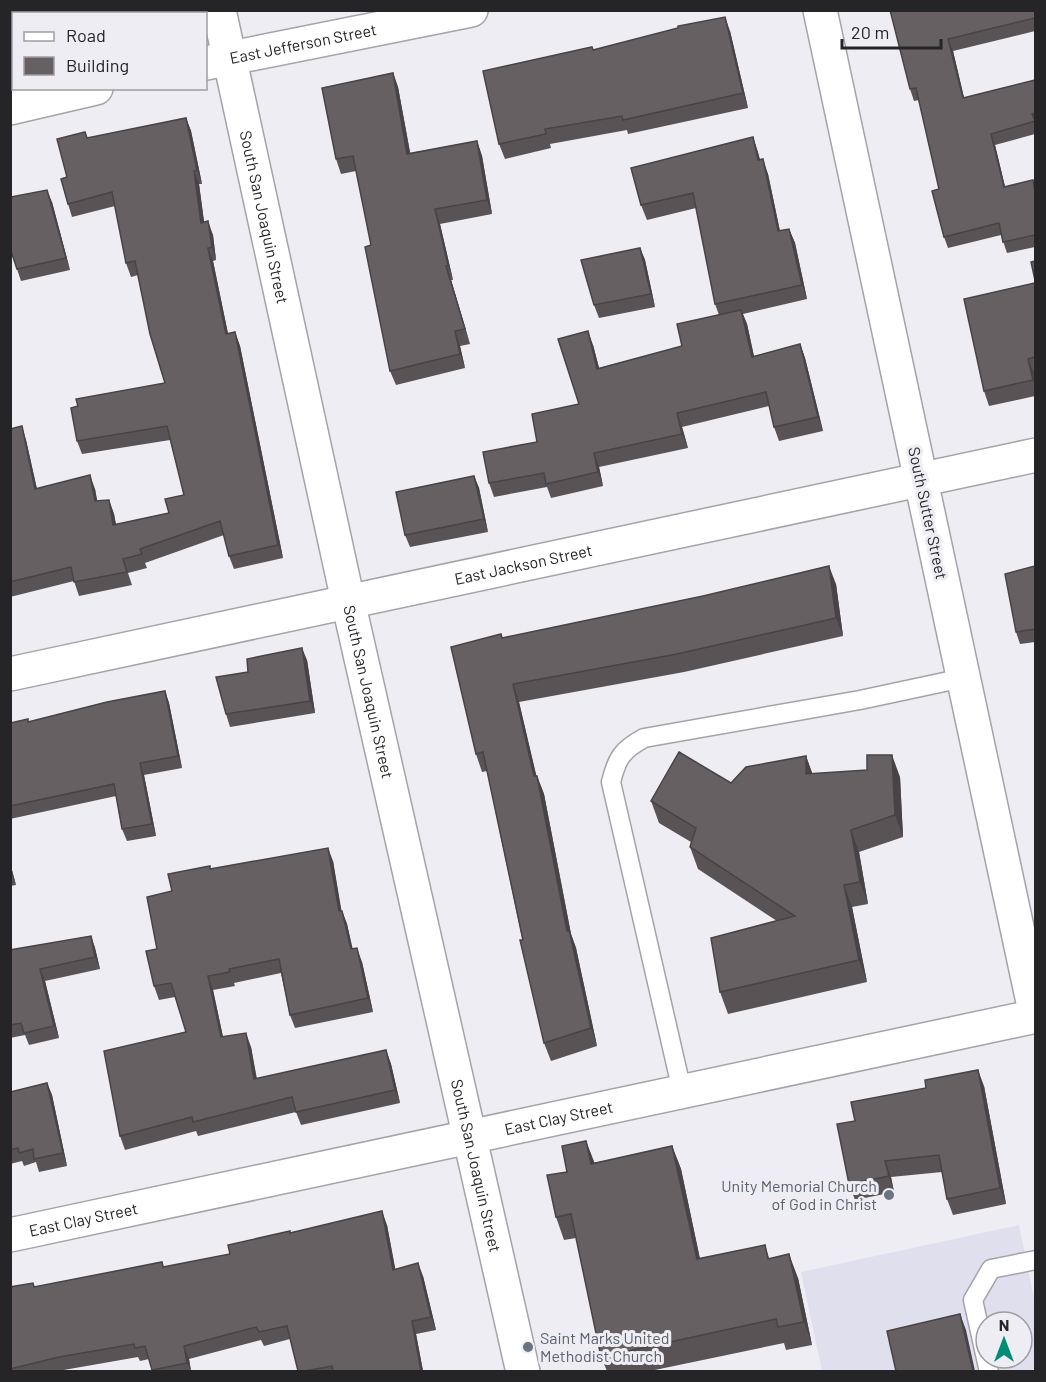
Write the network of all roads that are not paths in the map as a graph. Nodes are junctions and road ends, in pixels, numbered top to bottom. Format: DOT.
graph roads {
  1 [pos="219,10"];
  2 [pos="471,10"];
  3 [pos="820,10"];
  4 [pos="217,60"];
  5 [pos="87,90"];
  6 [pos="10,108"];
  7 [pos="1035,456"];
  8 [pos="921,480"];
  9 [pos="348,601"];
  10 [pos="10,674"];
  11 [pos="963,678"];
  12 [pos="1035,1016"];
  13 [pos="682,1091"];
  14 [pos="471,1137"];
  15 [pos="10,1235"];
  16 [pos="1035,1260"];
  17 [pos="523,1371"];
  18 [pos="989,1371"];
  1 -- 4 [label="street, South San Joaquin Street"];
  2 -- 4 [label="street, East Jefferson Street"];
  3 -- 8 [label="street, South Sutter Street"];
  4 -- 9 [label="street, South San Joaquin Street"];
  5 -- 6 [label="street"];
  7 -- 8 [label="street, East Jackson Street"];
  8 -- 9 [label="street, East Jackson Street"];
  8 -- 11 [label="street, South Sutter Street"];
  9 -- 10 [label="street, East Jackson Street"];
  9 -- 14 [label="street, South San Joaquin Street"];
  11 -- 12 [label="street, South Sutter Street"];
  11 -- 13 [label="lane"];
  12 -- 13 [label="street, East Clay Street"];
  13 -- 14 [label="street, East Clay Street"];
  14 -- 15 [label="street, East Clay Street"];
  14 -- 17 [label="street, South San Joaquin Street"];
  16 -- 18 [label="lane"];
}
